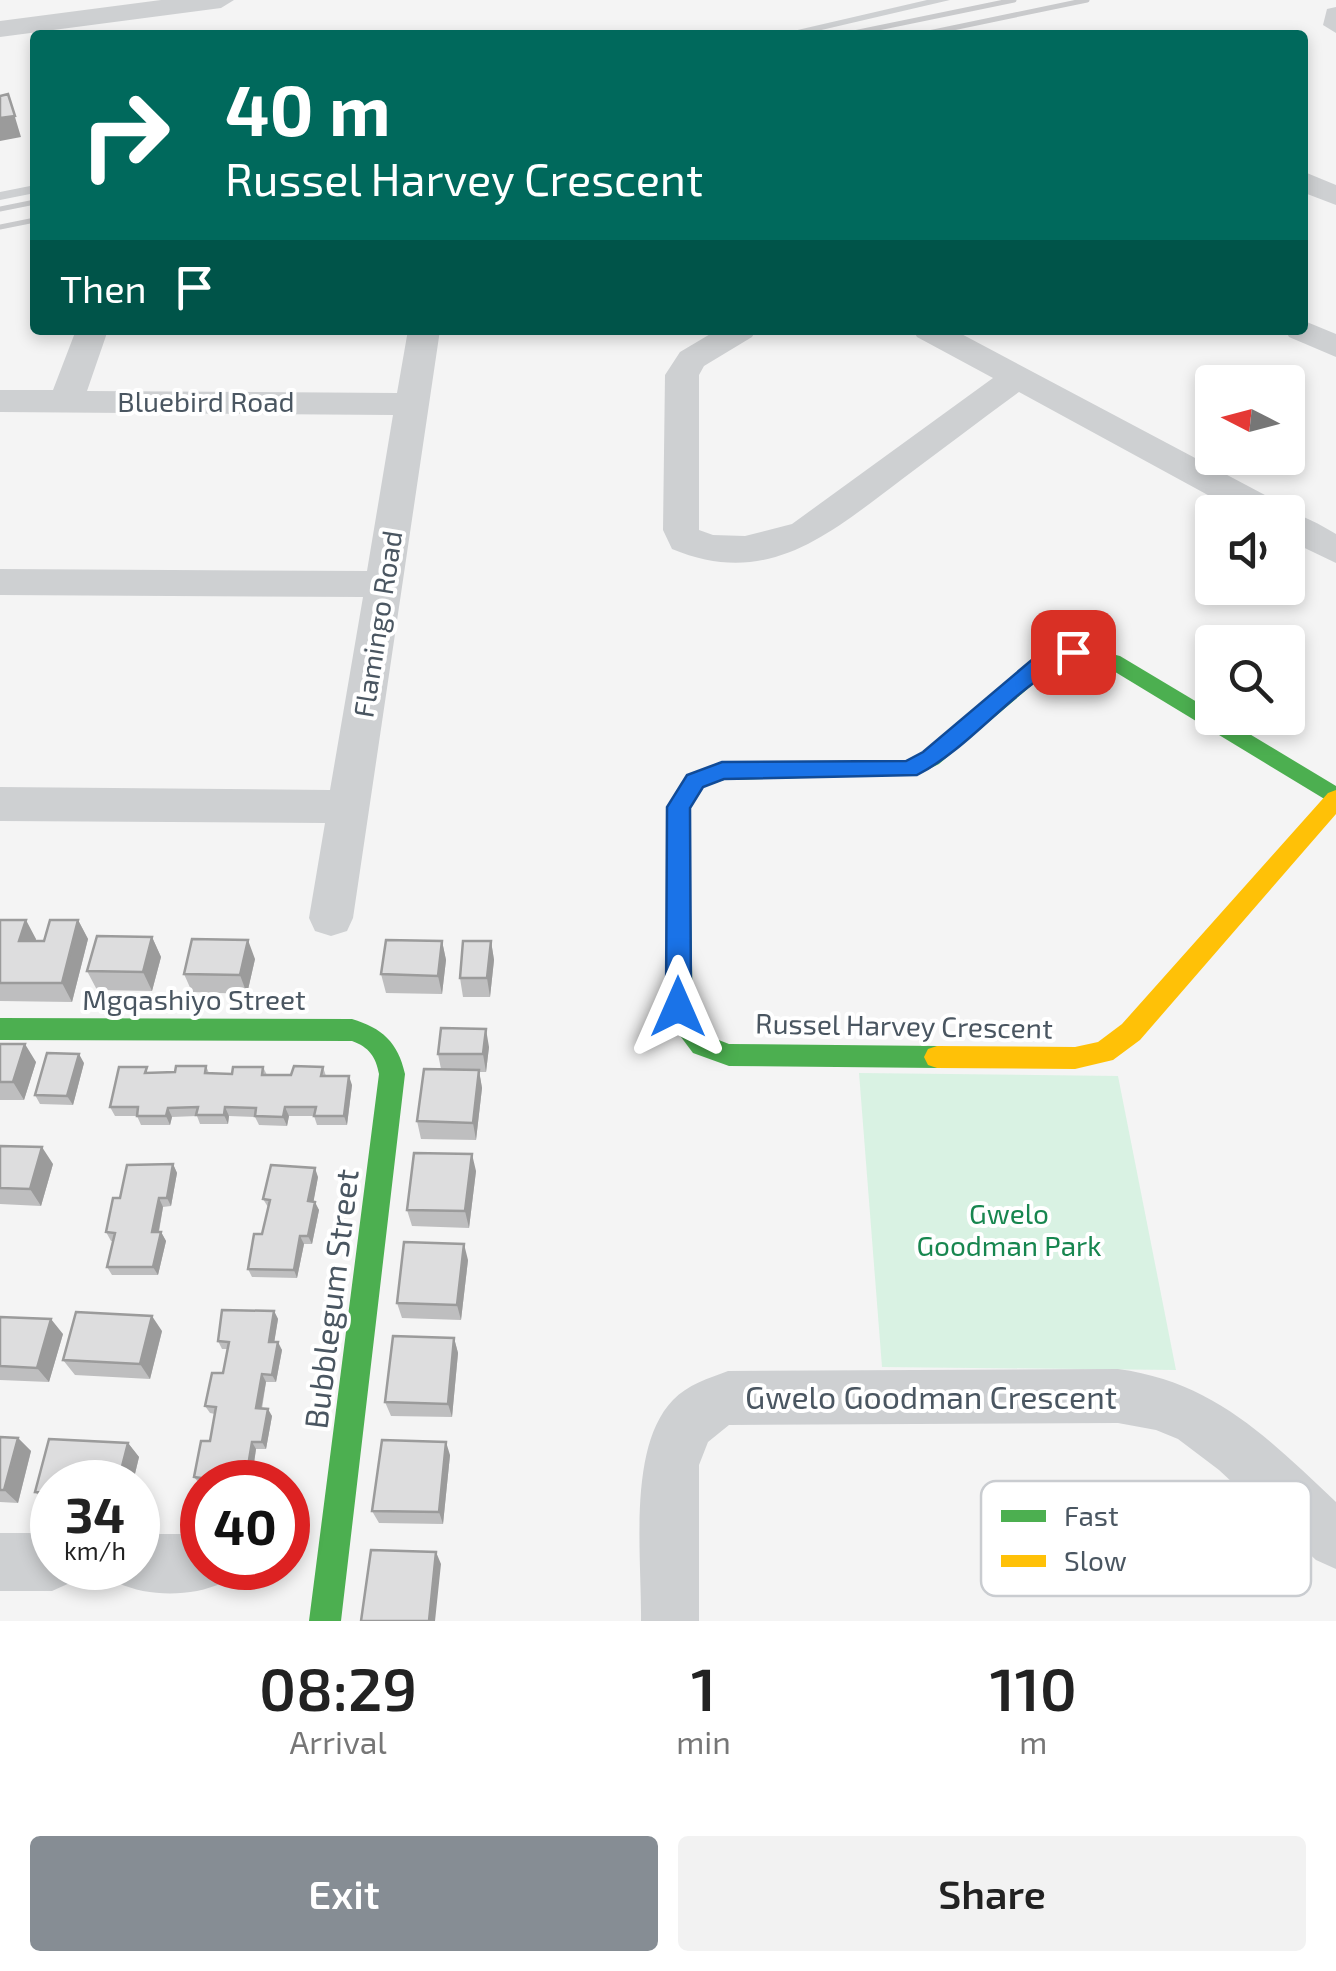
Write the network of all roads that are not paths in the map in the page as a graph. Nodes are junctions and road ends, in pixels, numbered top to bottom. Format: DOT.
graph roads {
  1 [pos="221,0"];
  2 [pos="944,0"];
  3 [pos="154,5"];
  4 [pos="1336,15"];
  5 [pos="1336,25"];
  6 [pos="0,29"];
  7 [pos="805,30"];
  8 [pos="1308,183"];
  9 [pos="30,190"];
  10 [pos="0,196"];
  11 [pos="1336,196"];
  12 [pos="1308,333"];
  13 [pos="90,335"];
  14 [pos="423,335"];
  15 [pos="732,335"];
  16 [pos="939,335"];
  17 [pos="1336,347"];
  18 [pos="1017,377"];
  19 [pos="0,401"];
  20 [pos="66,401"];
  21 [pos="413,404"];
  22 [pos="1236,495"];
  23 [pos="1305,533"];
  24 [pos="1336,550"];
  25 [pos="0,582"];
  26 [pos="384,584"];
  27 [pos="1336,798"];
  28 [pos="0,804"];
  29 [pos="348,807"];
  30 [pos="331,918"];
  31 [pos="0,1028"];
  32 [pos="383,1045"];
  33 [pos="1269,1481"];
  34 [pos="1311,1518"];
  35 [pos="1336,1540"];
  36 [pos="0,1562"];
  37 [pos="30,1562"];
  38 [pos="310,1565"];
  39 [pos="325,1621"];
  40 [pos="670,1621"];
  1 -- 3 [label="street"];
  2 -- 7 [label="lane"];
  3 -- 6 [label="street"];
  4 -- 5 [label="street"];
  8 -- 11 [label="street"];
  9 -- 10 [label="lane"];
  12 -- 17 [label="street"];
  13 -- 20 [label="street"];
  14 -- 21 [label="street, Flamingo Road"];
  15 -- 18 [label="street"];
  16 -- 18 [label="street"];
  18 -- 22 [label="street"];
  19 -- 20 [label="street, Bluebird Road"];
  20 -- 21 [label="street, Bluebird Road"];
  21 -- 26 [label="street, Flamingo Road"];
  23 -- 24 [label="street"];
  25 -- 26 [label="street"];
  26 -- 29 [label="street, Flamingo Road"];
  27 -- 27 [label="street, Russel Harvey Crescent"];
  28 -- 29 [label="street"];
  29 -- 30 [label="street, Flamingo Road"];
  31 -- 32 [label="street, Mgqashiyo Street"];
  32 -- 38 [label="street, Bubblegum Street"];
  33 -- 40 [label="street, Gwelo Goodman Crescent"];
  34 -- 35 [label="street, Gwelo Goodman Crescent"];
  36 -- 37 [label="street"];
  38 -- 39 [label="street, Bubblegum Street"];
}
